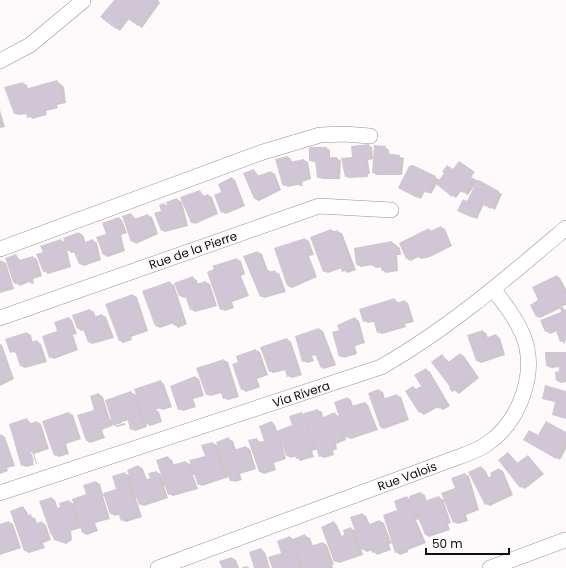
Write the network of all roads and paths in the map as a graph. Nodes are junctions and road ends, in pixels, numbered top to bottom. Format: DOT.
graph roads {
  1 [pos="83,1"];
  2 [pos="0,61"];
  3 [pos="370,136"];
  4 [pos="391,210"];
  5 [pos="566,228"];
  6 [pos="0,249"];
  7 [pos="493,289"];
  8 [pos="0,318"];
  9 [pos="0,493"];
  10 [pos="565,540"];
  11 [pos="158,568"];
  12 [pos="490,568"];
  1 -- 2 [label="street"];
  3 -- 6 [label="street"];
  4 -- 8 [label="street, Rue de la Pierre"];
  5 -- 7 [label="street, Via Rivera"];
  7 -- 9 [label="street, Via Rivera"];
  7 -- 11 [label="street, Rue Valois"];
  10 -- 12 [label="street"];
}
